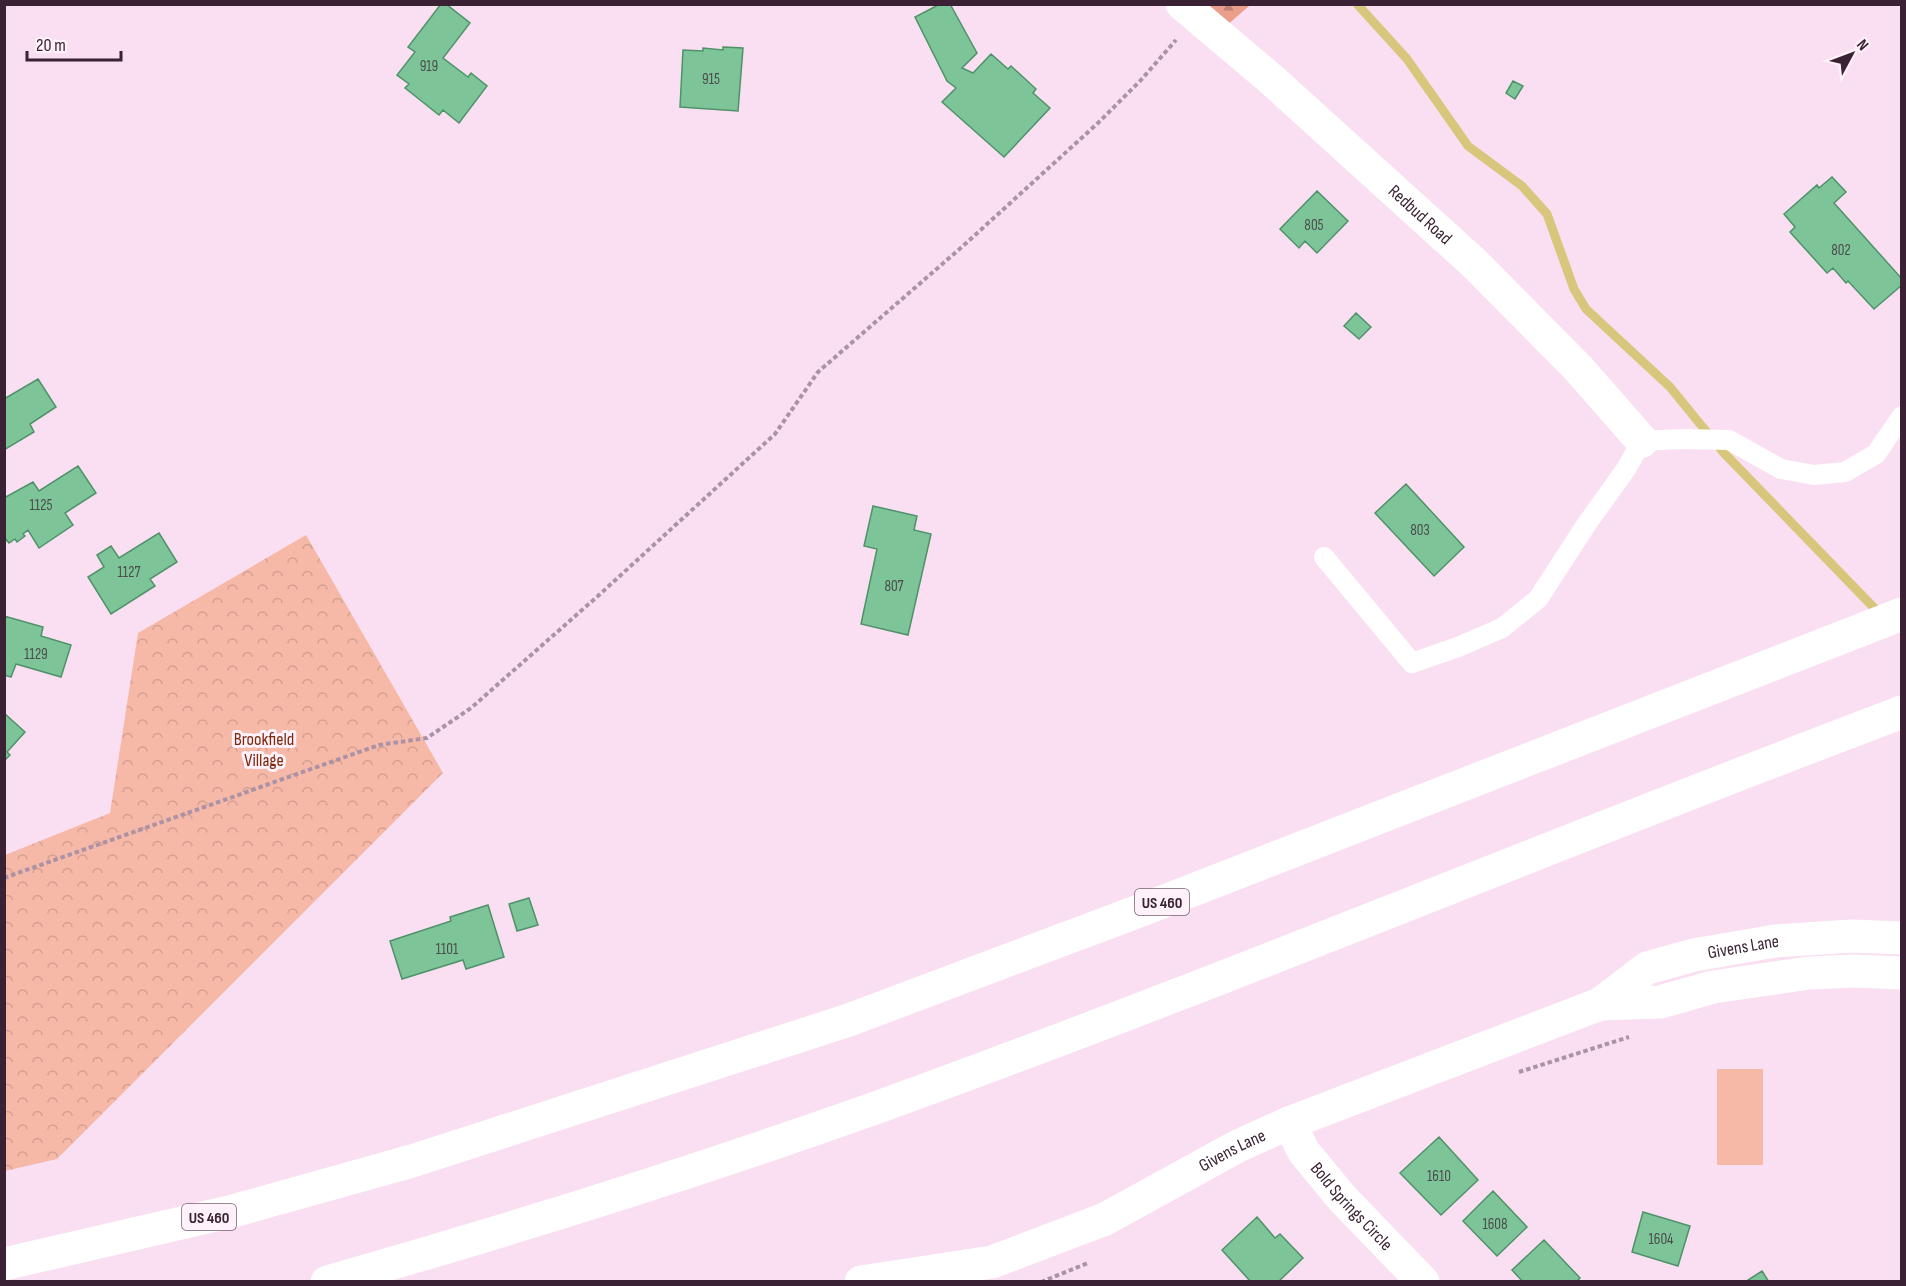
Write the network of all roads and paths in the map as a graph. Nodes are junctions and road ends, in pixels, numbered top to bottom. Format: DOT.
graph roads {
  1 [pos="1189,10"];
  2 [pos="1902,416"];
  3 [pos="1642,441"];
  4 [pos="1324,557"];
  5 [pos="1902,614"];
  6 [pos="1902,712"];
  7 [pos="4,878"];
  8 [pos="1902,938"];
  9 [pos="1902,973"];
  10 [pos="1600,1004"];
  11 [pos="1633,1036"];
  12 [pos="1510,1076"];
  13 [pos="1289,1123"];
  14 [pos="1093,1261"];
  15 [pos="4,1264"];
  16 [pos="327,1281"];
  17 [pos="861,1281"];
  18 [pos="1041,1281"];
  19 [pos="1423,1281"];
  1 -- 3 [label="main road, Redbud Road"];
  1 -- 7 [label="path"];
  2 -- 3 [label="lane"];
  3 -- 4 [label="lane"];
  5 -- 15 [label="main road, US 460"];
  6 -- 16 [label="main road"];
  8 -- 10 [label="main road, Givens Lane"];
  9 -- 10 [label="main road, Givens Lane"];
  10 -- 13 [label="main road, Givens Lane"];
  11 -- 12 [label="path"];
  13 -- 17 [label="main road, Givens Lane"];
  13 -- 19 [label="main road, Bold Springs Circle"];
  14 -- 18 [label="path"];
}
